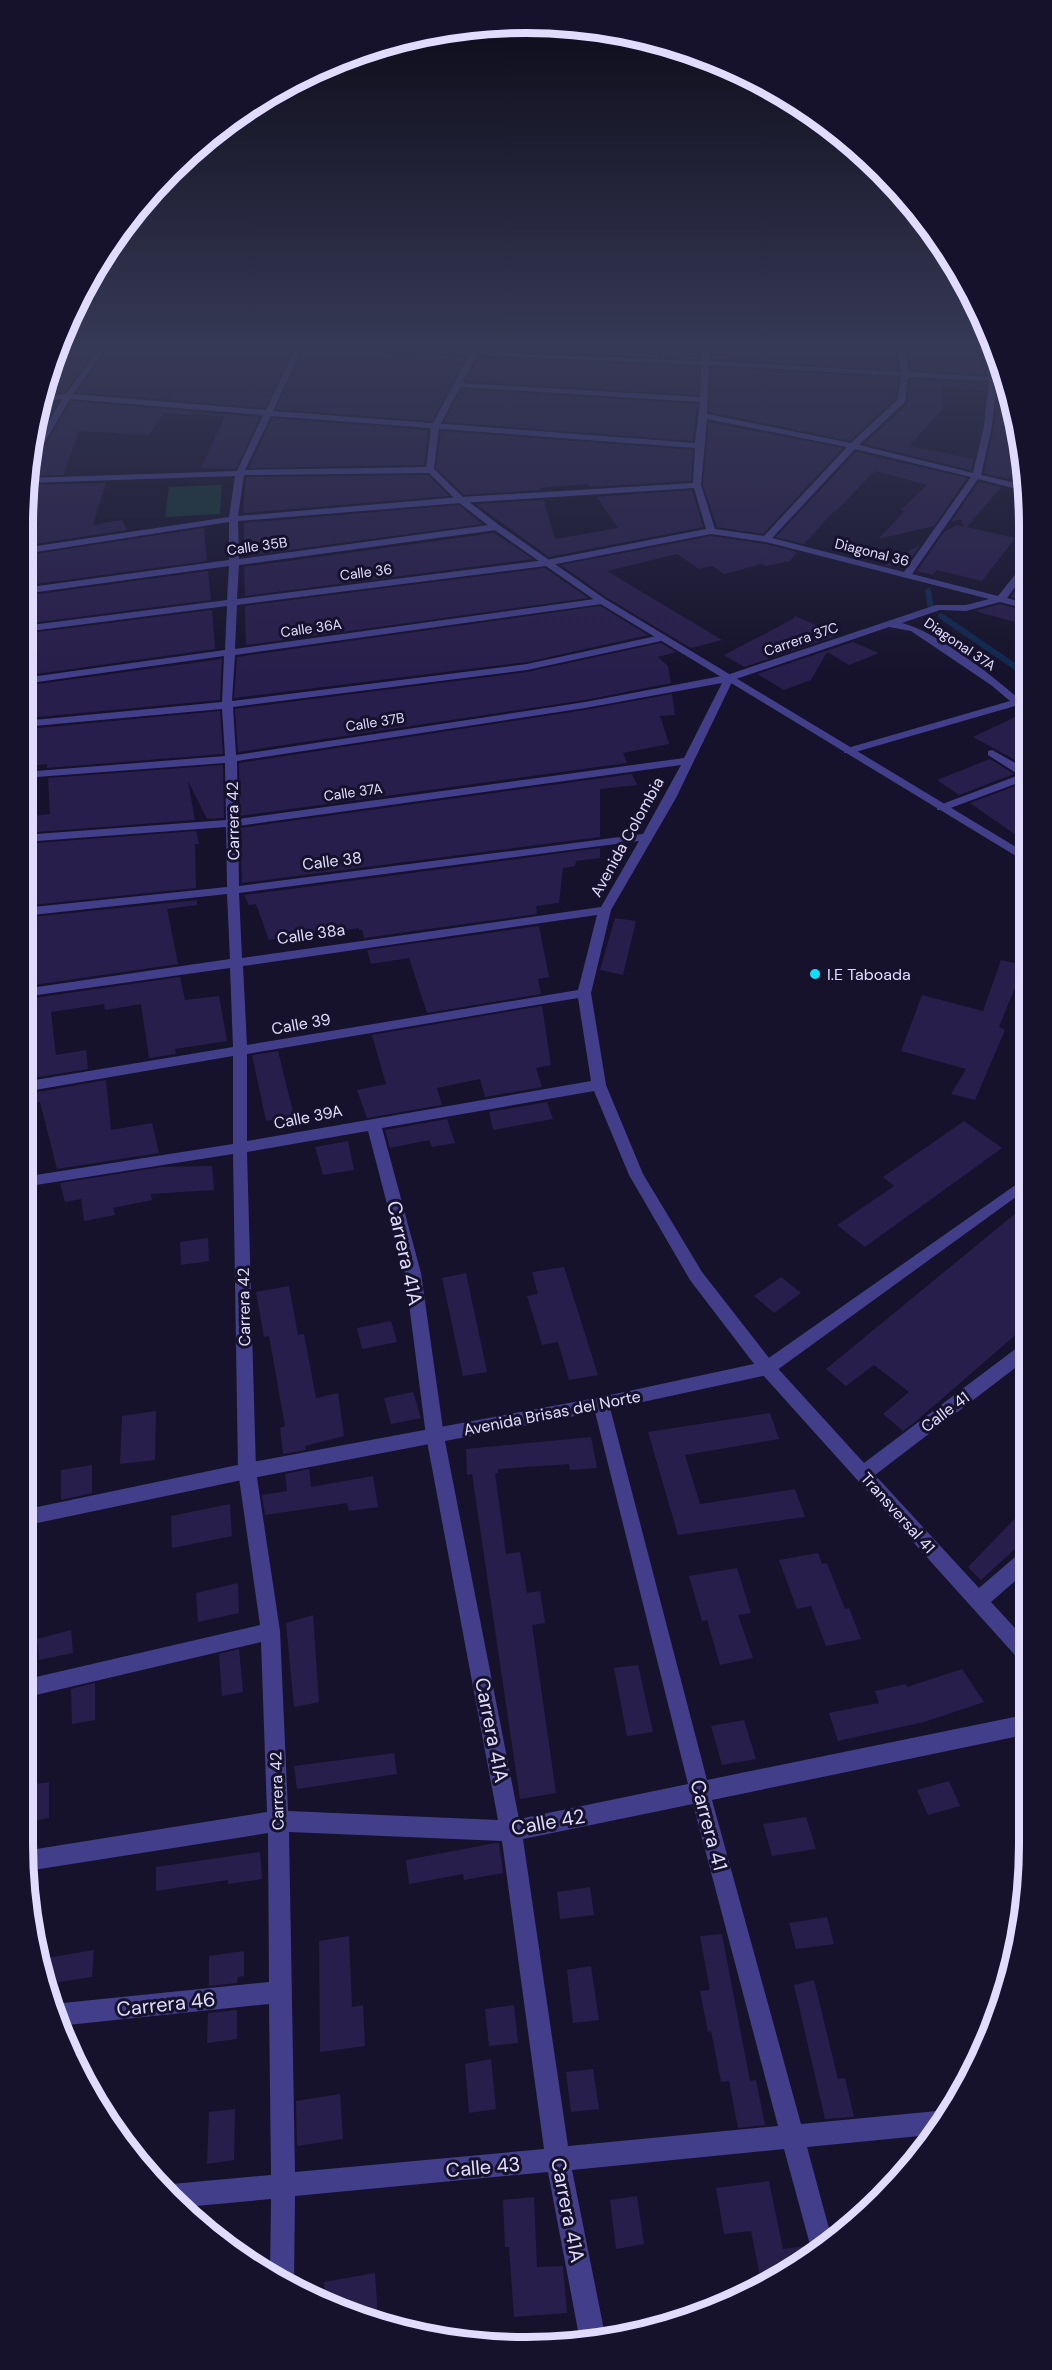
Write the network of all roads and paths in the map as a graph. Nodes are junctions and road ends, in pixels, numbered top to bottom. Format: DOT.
graph roads {
  1 [pos="249,455"];
  2 [pos="432,455"];
  3 [pos="699,455"];
  4 [pos="845,455"];
  5 [pos="888,455"];
  6 [pos="981,455"];
  7 [pos="430,470"];
  8 [pos="240,473"];
  9 [pos="976,476"];
  10 [pos="35,481"];
  11 [pos="697,485"];
  12 [pos="1017,486"];
  13 [pos="461,500"];
  14 [pos="233,519"];
  15 [pos="496,527"];
  16 [pos="711,531"];
  17 [pos="766,539"];
  18 [pos="33,549"];
  19 [pos="234,562"];
  20 [pos="546,563"];
  21 [pos="906,575"];
  22 [pos="1019,577"];
  23 [pos="33,589"];
  24 [pos="1001,599"];
  25 [pos="602,602"];
  26 [pos="231,603"];
  27 [pos="1019,604"];
  28 [pos="881,626"];
  29 [pos="33,628"];
  30 [pos="661,638"];
  31 [pos="229,653"];
  32 [pos="729,678"];
  33 [pos="33,680"];
  34 [pos="1019,701"];
  35 [pos="227,705"];
  36 [pos="1019,705"];
  37 [pos="33,723"];
  38 [pos="848,751"];
  39 [pos="992,753"];
  40 [pos="231,759"];
  41 [pos="687,761"];
  42 [pos="1019,770"];
  43 [pos="33,774"];
  44 [pos="1019,778"];
  45 [pos="942,808"];
  46 [pos="233,823"];
  47 [pos="645,837"];
  48 [pos="33,838"];
  49 [pos="1019,854"];
  50 [pos="233,890"];
  51 [pos="605,910"];
  52 [pos="33,911"];
  53 [pos="237,961"];
  54 [pos="33,991"];
  55 [pos="584,993"];
  56 [pos="240,1051"];
  57 [pos="599,1085"];
  58 [pos="33,1086"];
  59 [pos="373,1123"];
  60 [pos="240,1148"];
  61 [pos="33,1180"];
  62 [pos="1019,1188"];
  63 [pos="1019,1356"];
  64 [pos="767,1368"];
  65 [pos="601,1404"];
  66 [pos="435,1436"];
  67 [pos="248,1471"];
  68 [pos="863,1474"];
  69 [pos="33,1516"];
  70 [pos="1019,1566"];
  71 [pos="978,1601"];
  72 [pos="270,1631"];
  73 [pos="1019,1647"];
  74 [pos="33,1686"];
  75 [pos="1019,1726"];
  76 [pos="700,1791"];
  77 [pos="278,1821"];
  78 [pos="511,1830"];
  79 [pos="33,1860"];
  80 [pos="279,1992"];
  81 [pos="64,2014"];
  82 [pos="932,2123"];
  83 [pos="792,2137"];
  84 [pos="558,2160"];
  85 [pos="284,2186"];
  86 [pos="180,2195"];
  87 [pos="820,2240"];
  88 [pos="282,2273"];
  89 [pos="591,2333"];
  1 -- 8 [label="street, Carrera 42"];
  2 -- 7 [label="street"];
  3 -- 11 [label="street"];
  4 -- 17 [label="street"];
  5 -- 9 [label="street"];
  6 -- 9 [label="street"];
  7 -- 8 [label="street"];
  7 -- 13 [label="street"];
  8 -- 10 [label="street"];
  8 -- 14 [label="street, Carrera 42"];
  9 -- 12 [label="street"];
  9 -- 21 [label="street"];
  11 -- 13 [label="street"];
  11 -- 16 [label="street"];
  13 -- 14 [label="street"];
  13 -- 15 [label="street"];
  14 -- 18 [label="street"];
  14 -- 19 [label="street, Carrera 42"];
  15 -- 19 [label="street, Calle 35B"];
  15 -- 20 [label="street"];
  16 -- 17 [label="street, Diagonal 36"];
  16 -- 20 [label="street, Calle 36"];
  17 -- 21 [label="street, Diagonal 36"];
  19 -- 23 [label="street, Calle 35B"];
  19 -- 26 [label="street, Carrera 42"];
  20 -- 25 [label="street"];
  20 -- 26 [label="street, Calle 36"];
  21 -- 24 [label="street, Diagonal 36"];
  22 -- 24 [label="street"];
  24 -- 27 [label="street, Diagonal 36"];
  24 -- 28 [label="street, Carrera 37C"];
  25 -- 30 [label="street"];
  25 -- 31 [label="street, Calle 36A"];
  26 -- 29 [label="street, Calle 36"];
  26 -- 31 [label="street, Carrera 42"];
  28 -- 32 [label="street, Carrera 37C"];
  28 -- 34 [label="street, Diagonal 37A"];
  30 -- 32 [label="street"];
  30 -- 35 [label="street"];
  31 -- 33 [label="street, Calle 36A"];
  31 -- 35 [label="street, Carrera 42"];
  32 -- 38 [label="street"];
  32 -- 40 [label="street, Calle 37B"];
  32 -- 41 [label="street, Avenida Colombia"];
  35 -- 37 [label="street"];
  35 -- 40 [label="street, Carrera 42"];
  36 -- 38 [label="street"];
  38 -- 45 [label="street"];
  39 -- 42 [label="street"];
  40 -- 43 [label="street, Calle 37B"];
  40 -- 46 [label="street, Carrera 42"];
  41 -- 46 [label="street, Calle 37A"];
  41 -- 47 [label="street, Avenida Colombia"];
  44 -- 45 [label="street"];
  45 -- 49 [label="street"];
  46 -- 48 [label="street, Calle 37A"];
  46 -- 50 [label="street, Carrera 42"];
  47 -- 50 [label="street, Calle 38"];
  47 -- 51 [label="street, Avenida Colombia"];
  50 -- 52 [label="street, Calle 38"];
  50 -- 53 [label="street, Carrera 42"];
  51 -- 53 [label="street, Calle 38a"];
  51 -- 55 [label="street, Avenida Colombia"];
  53 -- 54 [label="street, Calle 38a"];
  53 -- 56 [label="street, Carrera 42"];
  55 -- 56 [label="street, Calle 39"];
  55 -- 57 [label="street, Avenida Colombia"];
  56 -- 58 [label="street, Calle 39"];
  56 -- 60 [label="street, Carrera 42"];
  57 -- 59 [label="street, Calle 39A"];
  57 -- 64 [label="street, Avenida Colombia"];
  59 -- 60 [label="street, Calle 39A"];
  59 -- 66 [label="street, Carrera 41A"];
  60 -- 61 [label="street, Calle 39A"];
  60 -- 67 [label="street, Carrera 42"];
  62 -- 64 [label="street, Avenida Brisas del Norte"];
  63 -- 68 [label="street, Calle 41"];
  64 -- 65 [label="street, Avenida Brisas del Norte"];
  64 -- 68 [label="street, Transversal 41"];
  65 -- 66 [label="street, Avenida Brisas del Norte"];
  65 -- 76 [label="street, Carrera 41"];
  66 -- 67 [label="street, Avenida Brisas del Norte"];
  66 -- 78 [label="street, Carrera 41A"];
  67 -- 69 [label="street, Avenida Brisas del Norte"];
  67 -- 72 [label="street, Carrera 42"];
  68 -- 71 [label="street, Transversal 41"];
  70 -- 71 [label="street"];
  71 -- 73 [label="street, Transversal 41"];
  72 -- 74 [label="street"];
  72 -- 77 [label="street, Carrera 42"];
  75 -- 76 [label="street, Calle 42"];
  76 -- 78 [label="street, Calle 42"];
  76 -- 83 [label="street, Carrera 41"];
  77 -- 78 [label="street, Calle 42"];
  77 -- 79 [label="street, Calle 42"];
  77 -- 80 [label="street, Carrera 42"];
  78 -- 84 [label="street, Carrera 41A"];
  80 -- 81 [label="street, Carrera 46"];
  80 -- 85 [label="street, Carrera 42"];
  82 -- 83 [label="street, Calle 43"];
  83 -- 84 [label="street, Calle 43"];
  83 -- 87 [label="street, Carrera 41"];
  84 -- 85 [label="street, Calle 43"];
  84 -- 89 [label="street, Carrera 41A"];
  85 -- 86 [label="street, Calle 43"];
  85 -- 88 [label="street, Carrera 42"];
}
